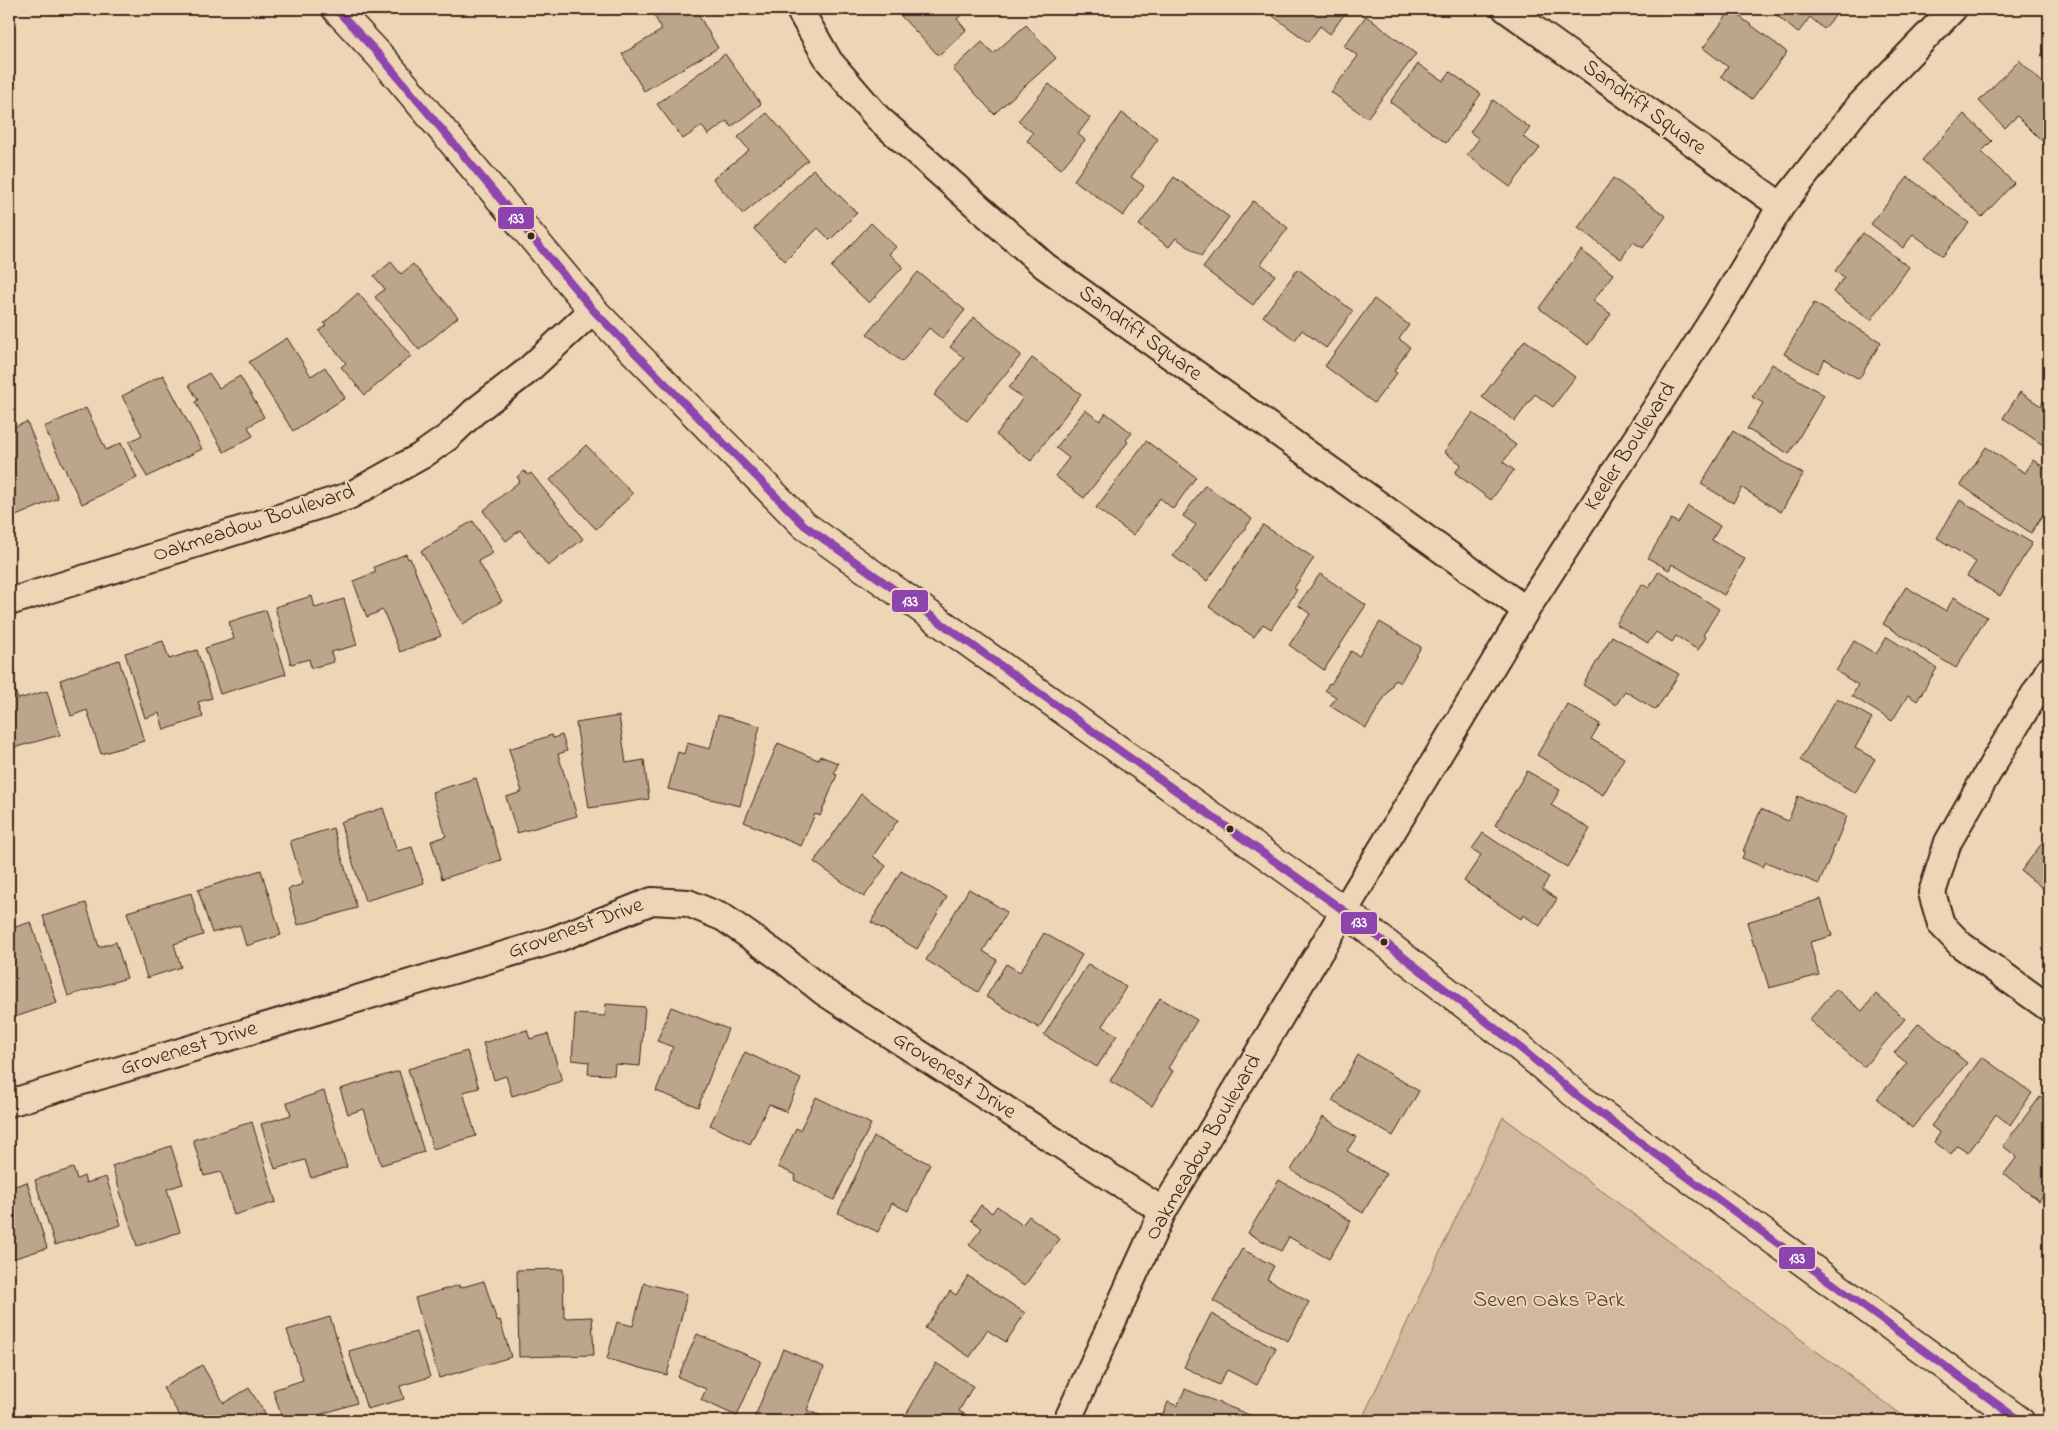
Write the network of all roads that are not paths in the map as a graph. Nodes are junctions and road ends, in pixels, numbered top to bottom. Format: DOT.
graph roads {
  1 [pos="336,9"];
  2 [pos="356,9"];
  3 [pos="799,9"];
  4 [pos="1506,9"];
  5 [pos="1953,9"];
  6 [pos="382,58"];
  7 [pos="1781,206"];
  8 [pos="593,310"];
  9 [pos="9,602"];
  10 [pos="1526,610"];
  11 [pos="2049,670"];
  12 [pos="1343,910"];
  13 [pos="2049,1008"];
  14 [pos="9,1103"];
  15 [pos="1163,1210"];
  16 [pos="1067,1421"];
  17 [pos="2020,1421"];
  1 -- 6 [label="main road"];
  2 -- 6 [label="main road"];
  3 -- 10 [label="street, Sandrift Square"];
  4 -- 7 [label="street, Sandrift Square"];
  5 -- 7 [label="street, Keeler Boulevard"];
  6 -- 8 [label="main road"];
  7 -- 10 [label="street, Keeler Boulevard"];
  8 -- 9 [label="street, Oakmeadow Boulevard"];
  8 -- 12 [label="main road"];
  10 -- 12 [label="street, Keeler Boulevard"];
  11 -- 13 [label="street"];
  12 -- 15 [label="street, Oakmeadow Boulevard"];
  12 -- 17 [label="main road"];
  14 -- 15 [label="street, Grovenest Drive"];
  15 -- 16 [label="street, Oakmeadow Boulevard"];
}
